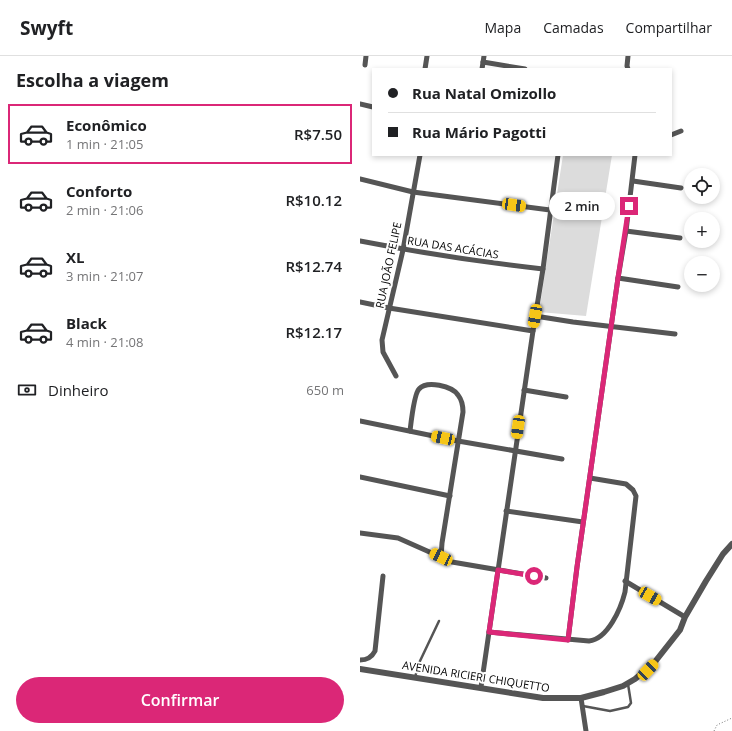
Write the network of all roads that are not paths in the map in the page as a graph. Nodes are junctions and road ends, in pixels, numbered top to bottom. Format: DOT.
graph roads {
  1 [pos="366,56"];
  2 [pos="427,56"];
  3 [pos="484,56"];
  4 [pos="628,56"];
  5 [pos="483,62"];
  6 [pos="365,66"];
  7 [pos="425,68"];
  8 [pos="482,68"];
  9 [pos="519,68"];
  10 [pos="628,68"];
  11 [pos="360,104"];
  12 [pos="372,107"];
  13 [pos="681,131"];
  14 [pos="672,135"];
  15 [pos="420,156"];
  16 [pos="558,156"];
  17 [pos="635,156"];
  18 [pos="360,179"];
  19 [pos="633,181"];
  20 [pos="681,188"];
  21 [pos="413,192"];
  22 [pos="550,210"];
  23 [pos="626,231"];
  24 [pos="680,238"];
  25 [pos="360,241"];
  26 [pos="403,250"];
  27 [pos="543,269"];
  28 [pos="618,278"];
  29 [pos="678,287"];
  30 [pos="360,302"];
  31 [pos="388,308"];
  32 [pos="535,316"];
  33 [pos="611,326"];
  34 [pos="533,331"];
  35 [pos="674,334"];
  36 [pos="396,376"];
  37 [pos="524,390"];
  38 [pos="566,397"];
  39 [pos="360,421"];
  40 [pos="410,431"];
  41 [pos="458,441"];
  42 [pos="515,451"];
  43 [pos="562,458"];
  44 [pos="360,477"];
  45 [pos="590,478"];
  46 [pos="450,496"];
  47 [pos="506,511"];
  48 [pos="584,522"];
  49 [pos="360,533"];
  50 [pos="732,544"];
  51 [pos="441,557"];
  52 [pos="498,570"];
  53 [pos="383,576"];
  54 [pos="546,578"];
  55 [pos="625,581"];
  56 [pos="685,617"];
  57 [pos="439,621"];
  58 [pos="489,632"];
  59 [pos="568,640"];
  60 [pos="360,660"];
  61 [pos="360,669"];
  62 [pos="414,677"];
  63 [pos="628,683"];
  64 [pos="481,687"];
  65 [pos="581,698"];
  66 [pos="582,706"];
  67 [pos="586,731"];
  1 -- 6 [label="street"];
  2 -- 7 [label="street"];
  3 -- 5 [label="street"];
  4 -- 10 [label="street"];
  5 -- 8 [label="street"];
  5 -- 9 [label="street"];
  11 -- 12 [label="street"];
  13 -- 14 [label="street"];
  15 -- 21 [label="street, RUA JOÃO FELIPE"];
  16 -- 22 [label="street"];
  17 -- 19 [label="street"];
  18 -- 21 [label="street"];
  19 -- 20 [label="street"];
  19 -- 23 [label="street"];
  21 -- 22 [label="street"];
  21 -- 26 [label="street, RUA JOÃO FELIPE"];
  22 -- 27 [label="street"];
  23 -- 24 [label="street"];
  23 -- 28 [label="street"];
  25 -- 26 [label="street, RUA DAS ACÁCIAS"];
  26 -- 27 [label="street, RUA DAS ACÁCIAS"];
  26 -- 31 [label="street, RUA JOÃO FELIPE"];
  27 -- 32 [label="street"];
  28 -- 29 [label="street"];
  28 -- 33 [label="street"];
  30 -- 31 [label="street"];
  31 -- 34 [label="street"];
  31 -- 36 [label="street, RUA JOÃO FELIPE"];
  32 -- 33 [label="street"];
  32 -- 34 [label="street"];
  33 -- 35 [label="street"];
  33 -- 45 [label="street"];
  34 -- 37 [label="street"];
  37 -- 38 [label="street"];
  37 -- 42 [label="street"];
  39 -- 40 [label="street"];
  40 -- 41 [label="street"];
  40 -- 41 [label="street"];
  41 -- 42 [label="street"];
  41 -- 46 [label="street"];
  42 -- 43 [label="street"];
  42 -- 47 [label="street"];
  44 -- 46 [label="street"];
  45 -- 48 [label="street"];
  45 -- 55 [label="street"];
  46 -- 51 [label="street"];
  47 -- 48 [label="street"];
  47 -- 52 [label="street"];
  48 -- 59 [label="street"];
  49 -- 51 [label="street"];
  50 -- 56 [label="street, AVENIDA RICIERI CHIQUETTO"];
  51 -- 52 [label="street"];
  52 -- 54 [label="street"];
  52 -- 58 [label="street"];
  53 -- 60 [label="street"];
  55 -- 56 [label="street"];
  55 -- 59 [label="street"];
  56 -- 63 [label="street, AVENIDA RICIERI CHIQUETTO"];
  57 -- 62 [label="lane"];
  58 -- 59 [label="street"];
  58 -- 64 [label="street"];
  61 -- 62 [label="street, AVENIDA RICIERI CHIQUETTO"];
  62 -- 64 [label="street, AVENIDA RICIERI CHIQUETTO"];
  63 -- 65 [label="street, AVENIDA RICIERI CHIQUETTO"];
  63 -- 66 [label="lane"];
  64 -- 65 [label="street, AVENIDA RICIERI CHIQUETTO"];
  65 -- 66 [label="street"];
  66 -- 67 [label="street"];
}
